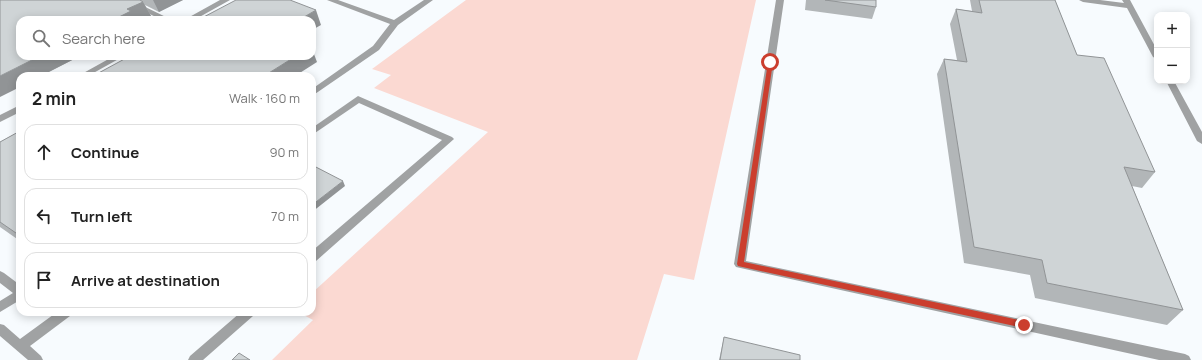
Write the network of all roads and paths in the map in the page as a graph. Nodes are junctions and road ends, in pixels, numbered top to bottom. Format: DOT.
graph roads {
  1 [pos="125,0"];
  2 [pos="226,0"];
  3 [pos="331,0"];
  4 [pos="429,0"];
  5 [pos="780,0"];
  6 [pos="1083,0"];
  7 [pos="1128,3"];
  8 [pos="159,16"];
  9 [pos="196,16"];
  10 [pos="395,23"];
  11 [pos="1154,51"];
  12 [pos="112,60"];
  13 [pos="90,72"];
  14 [pos="1172,84"];
  15 [pos="316,90"];
  16 [pos="16,110"];
  17 [pos="0,119"];
  18 [pos="316,129"];
  19 [pos="1202,141"];
  20 [pos="316,252"];
  21 [pos="0,276"];
  22 [pos="16,290"];
  23 [pos="16,296"];
  24 [pos="0,307"];
  25 [pos="61,316"];
  26 [pos="244,316"];
  27 [pos="0,329"];
  28 [pos="20,346"];
  29 [pos="37,360"];
  30 [pos="194,360"];
  31 [pos="1185,360"];
  1 -- 8 [label="street"];
  2 -- 9 [label="street"];
  3 -- 10 [label="street"];
  4 -- 10 [label="street"];
  5 -- 31 [label="street"];
  6 -- 7 [label="street"];
  7 -- 11 [label="street"];
  10 -- 15 [label="street"];
  12 -- 13 [label="street"];
  14 -- 19 [label="street"];
  16 -- 17 [label="street"];
  18 -- 20 [label="street"];
  21 -- 22 [label="street"];
  23 -- 24 [label="street"];
  25 -- 28 [label="street"];
  26 -- 30 [label="street"];
  27 -- 28 [label="street"];
  28 -- 29 [label="street"];
}
